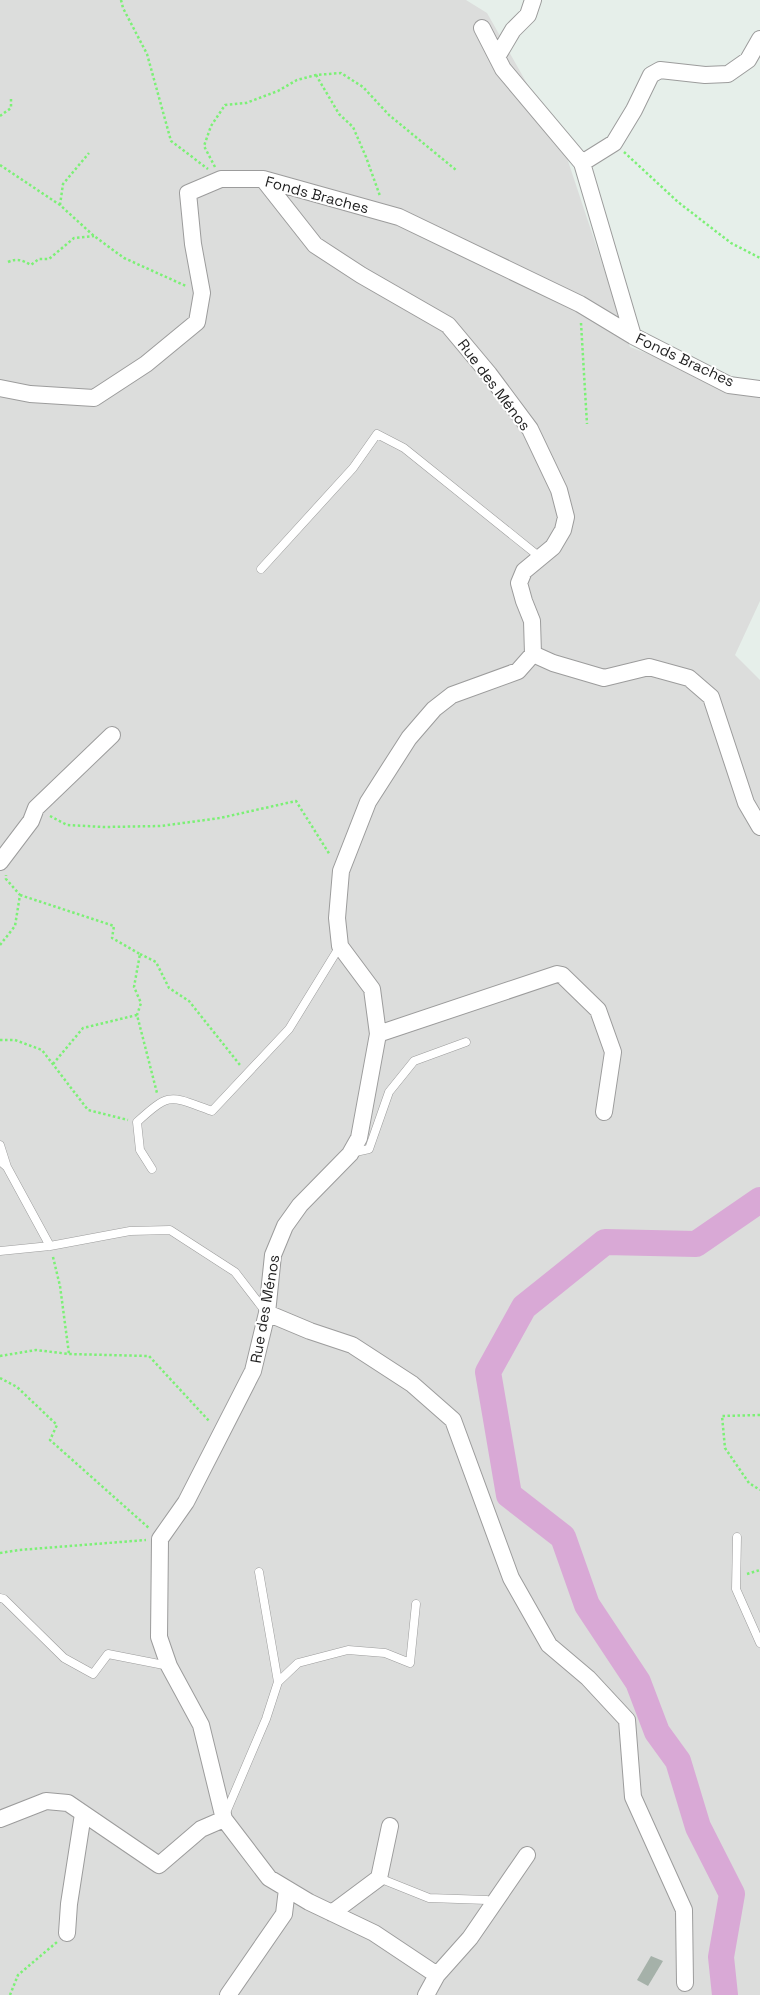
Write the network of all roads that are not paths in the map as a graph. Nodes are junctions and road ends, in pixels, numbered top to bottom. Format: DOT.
graph roads {
  1 [pos="533,0"];
  2 [pos="482,28"];
  3 [pos="760,39"];
  4 [pos="497,56"];
  5 [pos="582,163"];
  6 [pos="263,179"];
  7 [pos="634,336"];
  8 [pos="0,388"];
  9 [pos="760,389"];
  10 [pos="541,558"];
  11 [pos="262,568"];
  12 [pos="533,654"];
  13 [pos="112,735"];
  14 [pos="760,827"];
  15 [pos="2,860"];
  16 [pos="340,946"];
  17 [pos="378,1034"];
  18 [pos="466,1042"];
  19 [pos="604,1112"];
  20 [pos="0,1145"];
  21 [pos="350,1154"];
  22 [pos="0,1161"];
  23 [pos="8,1167"];
  24 [pos="152,1169"];
  25 [pos="50,1246"];
  26 [pos="0,1251"];
  27 [pos="267,1313"];
  28 [pos="736,1537"];
  29 [pos="259,1572"];
  30 [pos="0,1598"];
  31 [pos="416,1604"];
  32 [pos="760,1643"];
  33 [pos="169,1666"];
  34 [pos="278,1682"];
  35 [pos="83,1814"];
  36 [pos="0,1819"];
  37 [pos="224,1819"];
  38 [pos="390,1826"];
  39 [pos="526,1855"];
  40 [pos="379,1878"];
  41 [pos="287,1889"];
  42 [pos="495,1904"];
  43 [pos="332,1913"];
  44 [pos="67,1932"];
  45 [pos="437,1975"];
  46 [pos="685,1983"];
  47 [pos="228,1995"];
  48 [pos="426,1995"];
  1 -- 4 [label="street"];
  2 -- 4 [label="street"];
  3 -- 5 [label="street"];
  4 -- 5 [label="street"];
  5 -- 7 [label="street"];
  6 -- 7 [label="street, Fonds Braches"];
  6 -- 8 [label="street, Fonds Braches"];
  6 -- 10 [label="street, Rue des Ménos"];
  7 -- 9 [label="street, Fonds Braches"];
  10 -- 11 [label="lane"];
  10 -- 12 [label="street, Rue des Ménos"];
  12 -- 14 [label="street"];
  12 -- 16 [label="street"];
  13 -- 15 [label="street"];
  16 -- 17 [label="street, Rue des Ménos"];
  16 -- 24 [label="lane"];
  17 -- 19 [label="street"];
  17 -- 21 [label="street, Rue des Ménos"];
  18 -- 21 [label="lane"];
  20 -- 23 [label="lane"];
  21 -- 27 [label="street, Rue des Ménos"];
  22 -- 23 [label="lane"];
  23 -- 25 [label="lane"];
  25 -- 26 [label="lane"];
  25 -- 27 [label="lane"];
  27 -- 33 [label="street, Rue des Ménos"];
  27 -- 46 [label="street"];
  28 -- 32 [label="lane"];
  29 -- 34 [label="lane"];
  30 -- 33 [label="lane"];
  31 -- 34 [label="lane"];
  33 -- 37 [label="street"];
  34 -- 37 [label="lane"];
  35 -- 36 [label="street"];
  35 -- 37 [label="street"];
  35 -- 44 [label="street"];
  37 -- 41 [label="street"];
  38 -- 40 [label="street"];
  39 -- 42 [label="street"];
  40 -- 42 [label="lane"];
  40 -- 43 [label="street"];
  41 -- 43 [label="street"];
  41 -- 47 [label="street"];
  42 -- 45 [label="street"];
  43 -- 45 [label="street"];
  45 -- 48 [label="street"];
}
